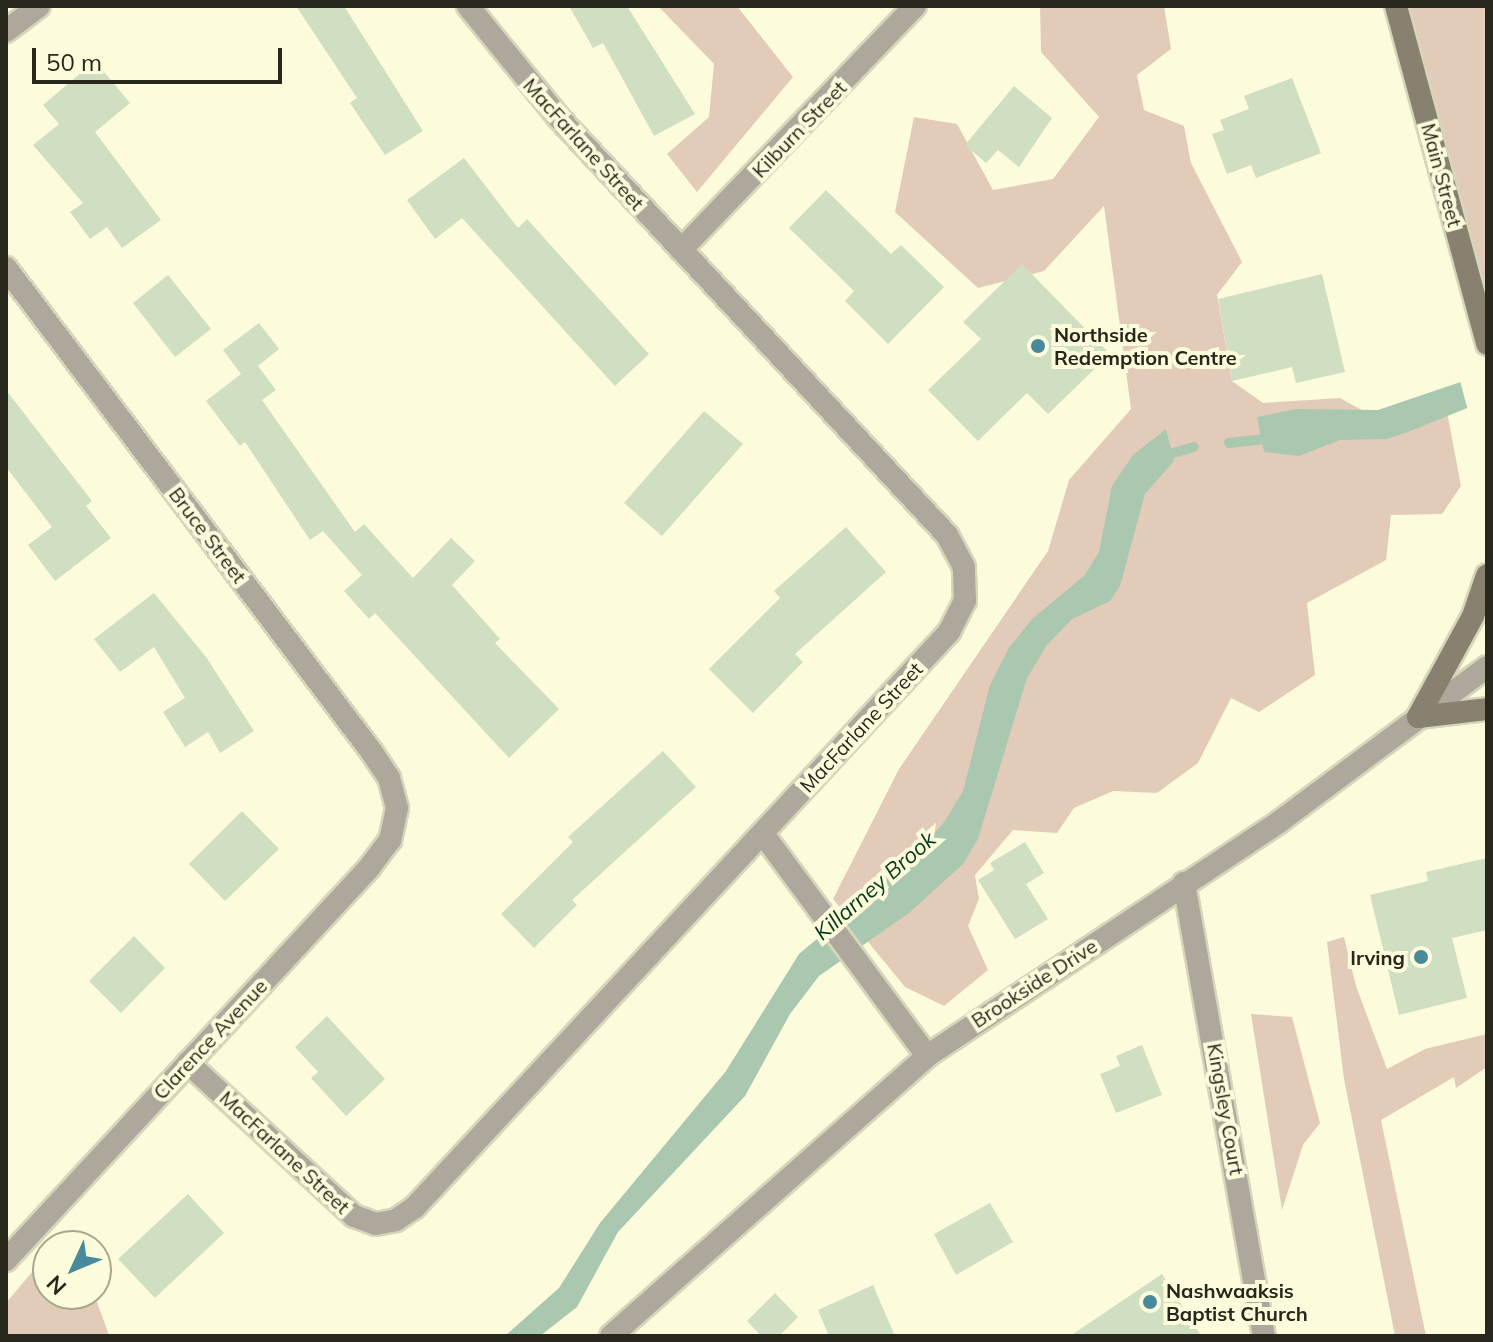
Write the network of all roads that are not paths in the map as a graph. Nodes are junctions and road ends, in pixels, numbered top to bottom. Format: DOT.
graph roads {
  1 [pos="39,6"];
  2 [pos="468,6"];
  3 [pos="915,6"];
  4 [pos="1396,6"];
  5 [pos="6,31"];
  6 [pos="681,250"];
  7 [pos="6,268"];
  8 [pos="1487,344"];
  9 [pos="1487,575"];
  10 [pos="1487,667"];
  11 [pos="1487,709"];
  12 [pos="1418,717"];
  13 [pos="397,808"];
  14 [pos="763,834"];
  15 [pos="1184,883"];
  16 [pos="927,1056"];
  17 [pos="188,1063"];
  18 [pos="6,1260"];
  19 [pos="611,1336"];
  20 [pos="1264,1336"];
  1 -- 5 [label="street"];
  2 -- 6 [label="street, MacFarlane Street"];
  3 -- 6 [label="street, Kilburn Street"];
  4 -- 8 [label="main road, Main Street"];
  6 -- 14 [label="street, MacFarlane Street"];
  7 -- 13 [label="street, Bruce Street"];
  9 -- 12 [label="main road"];
  10 -- 12 [label="street, Brookside Drive"];
  11 -- 12 [label="main road"];
  12 -- 15 [label="street, Brookside Drive"];
  13 -- 17 [label="street, Clarence Avenue"];
  14 -- 16 [label="street"];
  14 -- 17 [label="street, MacFarlane Street"];
  15 -- 16 [label="street, Brookside Drive"];
  15 -- 20 [label="street, Kingsley Court"];
  16 -- 19 [label="street, Brookside Drive"];
  17 -- 18 [label="street, Clarence Avenue"];
}
